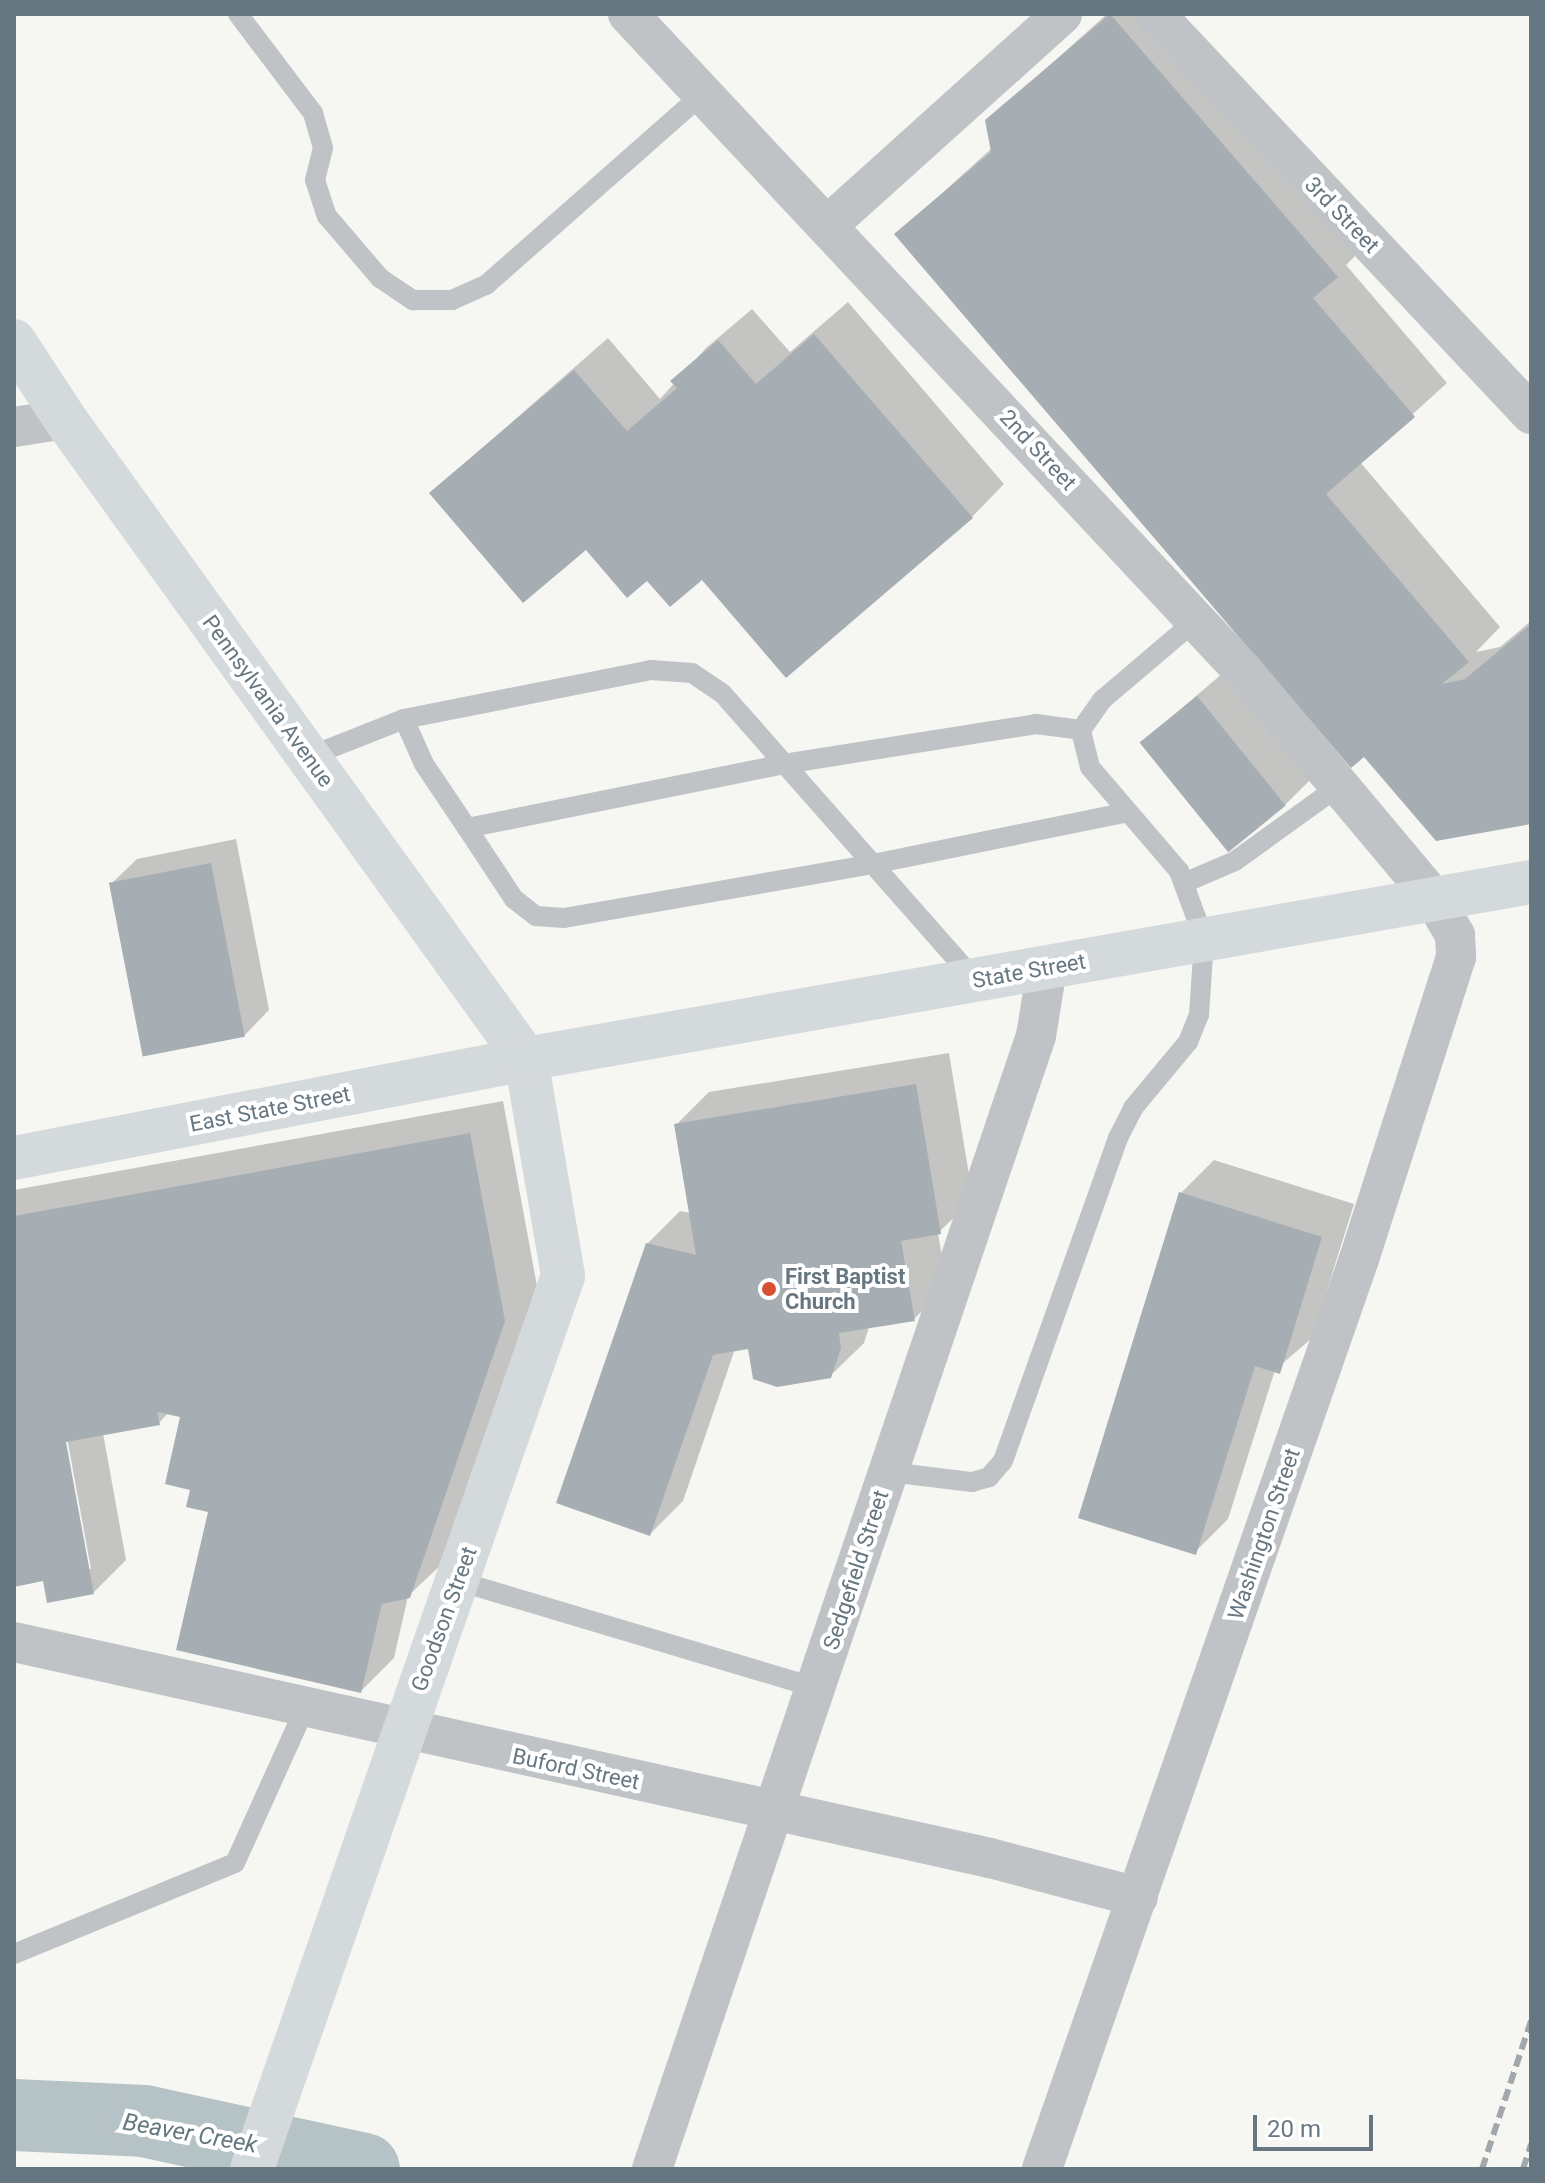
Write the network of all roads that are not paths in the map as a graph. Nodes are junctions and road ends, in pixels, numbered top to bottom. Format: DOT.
graph roads {
  1 [pos="238,14"];
  2 [pos="628,14"];
  3 [pos="1062,14"];
  4 [pos="1155,14"];
  5 [pos="704,93"];
  6 [pos="828,225"];
  7 [pos="14,341"];
  8 [pos="1531,414"];
  9 [pos="65,419"];
  10 [pos="14,427"];
  11 [pos="1196,620"];
  12 [pos="404,719"];
  13 [pos="1081,730"];
  14 [pos="308,757"];
  15 [pos="784,764"];
  16 [pos="1339,786"];
  17 [pos="1128,812"];
  18 [pos="467,828"];
  19 [pos="873,864"];
  20 [pos="1531,882"];
  21 [pos="1184,883"];
  22 [pos="1434,899"];
  23 [pos="1204,939"];
  24 [pos="1047,968"];
  25 [pos="975,980"];
  26 [pos="526,1059"];
  27 [pos="14,1158"];
  28 [pos="889,1472"];
  29 [pos="458,1581"];
  30 [pos="14,1642"];
  31 [pos="817,1688"];
  32 [pos="305,1708"];
  33 [pos="404,1731"];
  34 [pos="774,1812"];
  35 [pos="1138,1897"];
  36 [pos="14,1954"];
  37 [pos="259,2149"];
  38 [pos="652,2169"];
  39 [pos="1042,2169"];
  1 -- 5 [label="lane"];
  2 -- 5 [label="street, 2nd Street"];
  3 -- 6 [label="street"];
  4 -- 8 [label="street, 3rd Street"];
  5 -- 6 [label="street, 2nd Street"];
  6 -- 11 [label="street, 2nd Street"];
  7 -- 9 [label="main road, Pennsylvania Avenue"];
  9 -- 10 [label="street"];
  9 -- 14 [label="main road, Pennsylvania Avenue"];
  11 -- 13 [label="lane"];
  11 -- 16 [label="street, 2nd Street"];
  12 -- 14 [label="lane"];
  12 -- 15 [label="lane"];
  12 -- 18 [label="lane"];
  13 -- 15 [label="lane"];
  13 -- 17 [label="lane"];
  14 -- 26 [label="main road, Pennsylvania Avenue"];
  15 -- 18 [label="lane"];
  15 -- 19 [label="lane"];
  16 -- 21 [label="lane"];
  16 -- 22 [label="street, 2nd Street"];
  17 -- 19 [label="lane"];
  17 -- 21 [label="lane"];
  18 -- 19 [label="lane"];
  19 -- 25 [label="lane"];
  20 -- 22 [label="main road, State Street"];
  21 -- 23 [label="lane"];
  22 -- 23 [label="main road, State Street"];
  22 -- 35 [label="street, Washington Street"];
  23 -- 24 [label="main road, State Street"];
  23 -- 28 [label="lane"];
  24 -- 25 [label="main road, State Street"];
  24 -- 28 [label="street, Sedgefield Street"];
  25 -- 26 [label="main road, State Street"];
  26 -- 27 [label="main road, East State Street"];
  26 -- 29 [label="main road, Goodson Street"];
  28 -- 31 [label="street, Sedgefield Street"];
  29 -- 31 [label="lane"];
  29 -- 33 [label="main road, Goodson Street"];
  30 -- 32 [label="street, Buford Street"];
  31 -- 34 [label="street, Sedgefield Street"];
  32 -- 33 [label="street, Buford Street"];
  32 -- 36 [label="lane"];
  33 -- 34 [label="street, Buford Street"];
  33 -- 37 [label="main road, Goodson Street"];
  34 -- 35 [label="street, Buford Street"];
  34 -- 38 [label="street, Sedgefield Street"];
  35 -- 39 [label="street, Washington Street"];
}
